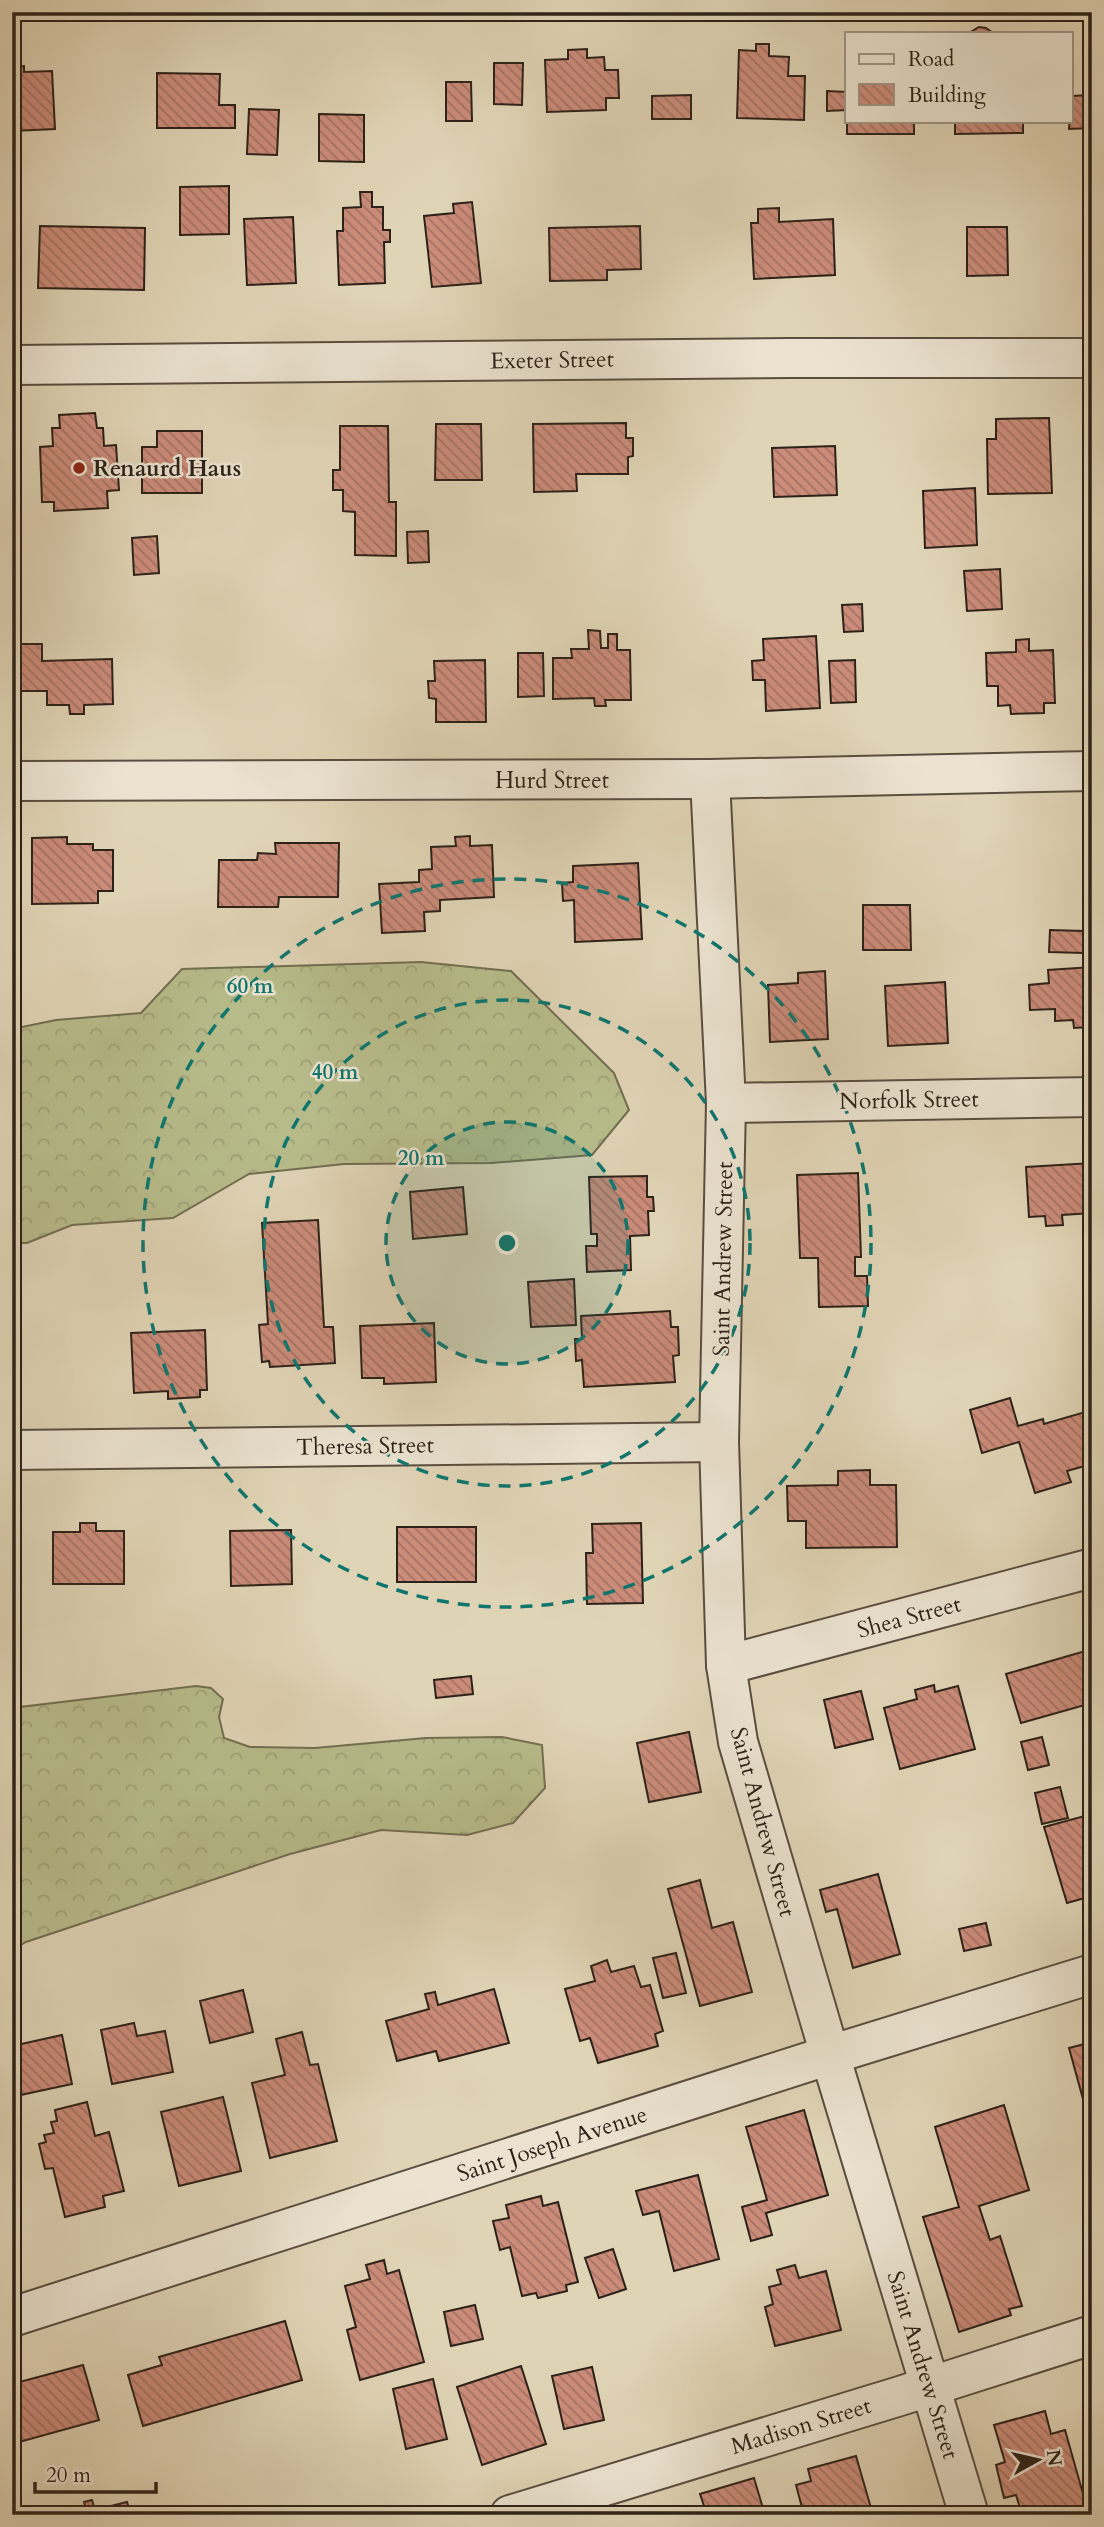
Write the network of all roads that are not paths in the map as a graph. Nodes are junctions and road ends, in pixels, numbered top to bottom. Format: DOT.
graph roads {
  1 [pos="1092,358"];
  2 [pos="12,365"];
  3 [pos="1092,771"];
  4 [pos="710,779"];
  5 [pos="12,781"];
  6 [pos="1092,1097"];
  7 [pos="726,1103"];
  8 [pos="719,1442"];
  9 [pos="12,1450"];
  10 [pos="1092,1568"];
  11 [pos="726,1665"];
  12 [pos="1092,1974"];
  13 [pos="830,2055"];
  14 [pos="12,2317"];
  15 [pos="1092,2335"];
  16 [pos="930,2387"];
  17 [pos="510,2515"];
  18 [pos="969,2515"];
  1 -- 2 [label="street, Exeter Street"];
  3 -- 4 [label="street, Hurd Street"];
  4 -- 5 [label="street, Hurd Street"];
  4 -- 7 [label="street, Saint Andrew Street"];
  6 -- 7 [label="street, Norfolk Street"];
  7 -- 8 [label="street, Saint Andrew Street"];
  8 -- 9 [label="street, Theresa Street"];
  8 -- 11 [label="street, Saint Andrew Street"];
  10 -- 11 [label="street, Shea Street"];
  11 -- 13 [label="street, Saint Andrew Street"];
  12 -- 13 [label="street, Saint Joseph Avenue"];
  13 -- 14 [label="street, Saint Joseph Avenue"];
  13 -- 16 [label="street, Saint Andrew Street"];
  15 -- 16 [label="street, Madison Street"];
  16 -- 17 [label="street, Madison Street"];
  16 -- 18 [label="street, Saint Andrew Street"];
}
